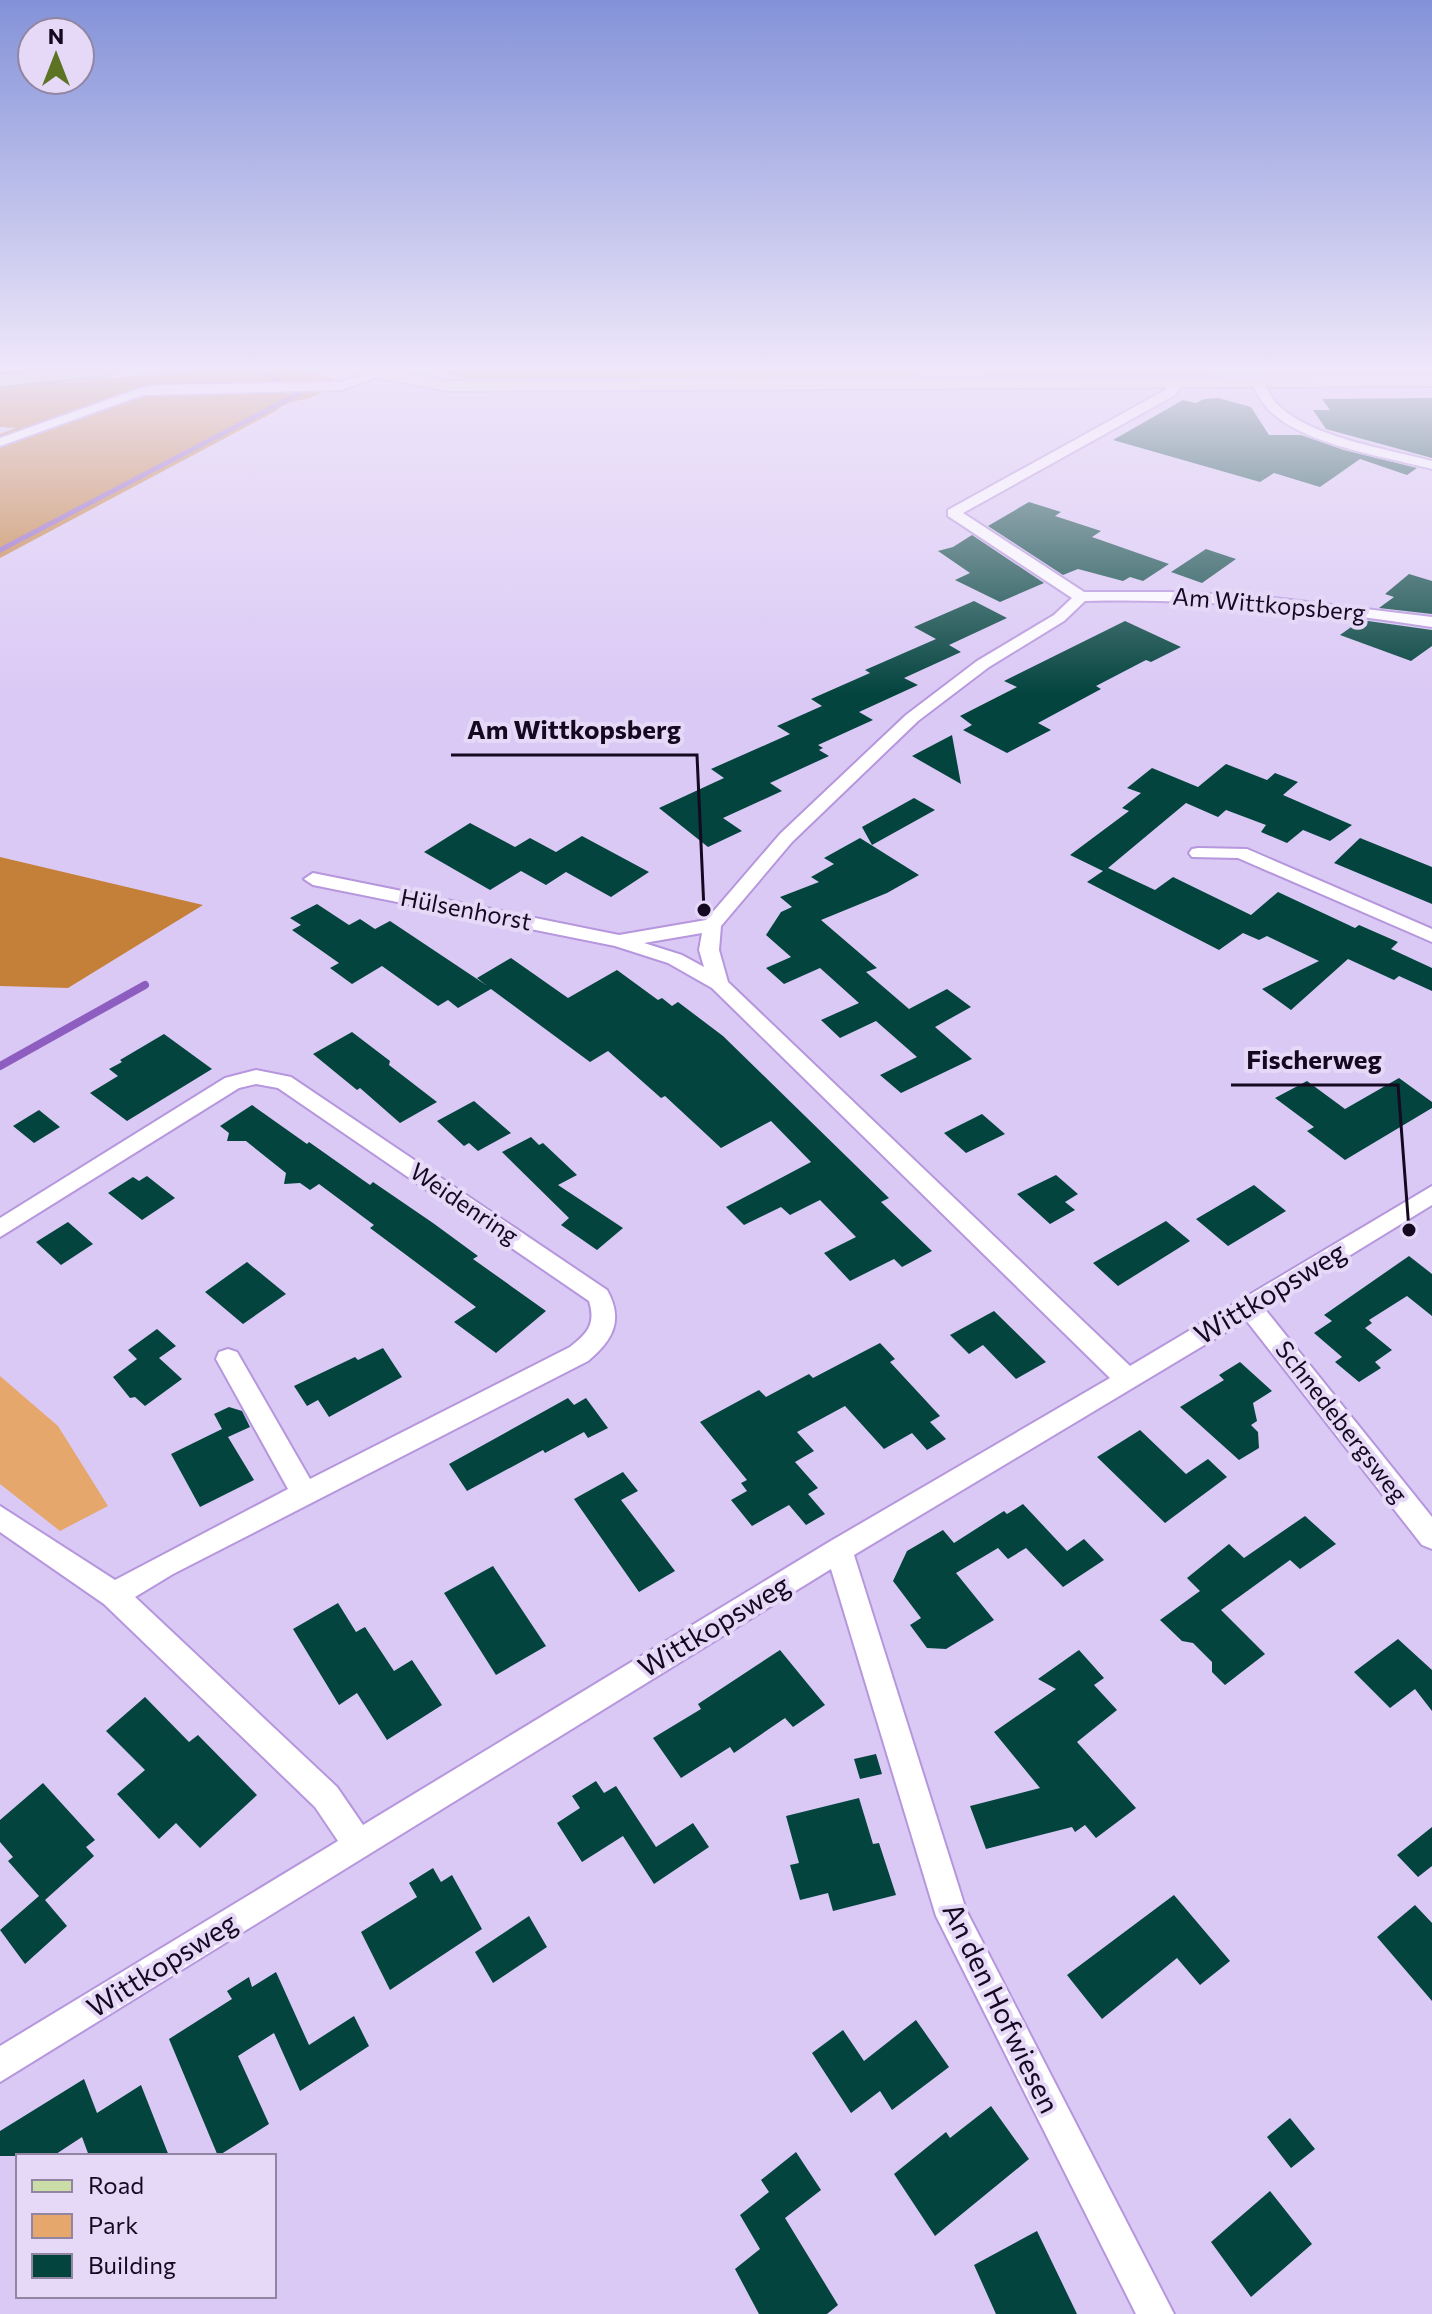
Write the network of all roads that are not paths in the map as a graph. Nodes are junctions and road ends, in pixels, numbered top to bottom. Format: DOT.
graph roads {
  1 [pos="1014,478"];
  2 [pos="1081,597"];
  3 [pos="1432,622"];
  4 [pos="1198,853"];
  5 [pos="313,879"];
  6 [pos="712,925"];
  7 [pos="1432,936"];
  8 [pos="619,941"];
  9 [pos="719,984"];
  10 [pos="1432,1194"];
  11 [pos="0,1229"];
  12 [pos="1249,1306"];
  13 [pos="228,1359"];
  14 [pos="1128,1380"];
  15 [pos="305,1495"];
  16 [pos="0,1517"];
  17 [pos="1432,1537"];
  18 [pos="839,1550"];
  19 [pos="114,1595"];
  20 [pos="358,1844"];
  21 [pos="0,2065"];
  22 [pos="1156,2314"];
  1 -- 2 [label="street"];
  2 -- 3 [label="street, Am Wittkopsberg"];
  2 -- 6 [label="street"];
  4 -- 7 [label="street"];
  5 -- 8 [label="street, Hülsenhorst"];
  6 -- 8 [label="street, Hülsenhorst"];
  6 -- 9 [label="street"];
  8 -- 9 [label="street, Hülsenhorst"];
  9 -- 14 [label="street"];
  10 -- 12 [label="street, Wittkopsweg"];
  11 -- 15 [label="street, Weidenring"];
  12 -- 14 [label="street, Wittkopsweg"];
  12 -- 17 [label="street, Schnedebergsweg"];
  13 -- 15 [label="street"];
  14 -- 18 [label="street, Wittkopsweg"];
  15 -- 19 [label="street, Weidenring"];
  16 -- 19 [label="street"];
  18 -- 20 [label="street, Wittkopsweg"];
  18 -- 22 [label="street, An den Hofwiesen"];
  19 -- 20 [label="street"];
  20 -- 21 [label="street, Wittkopsweg"];
}
